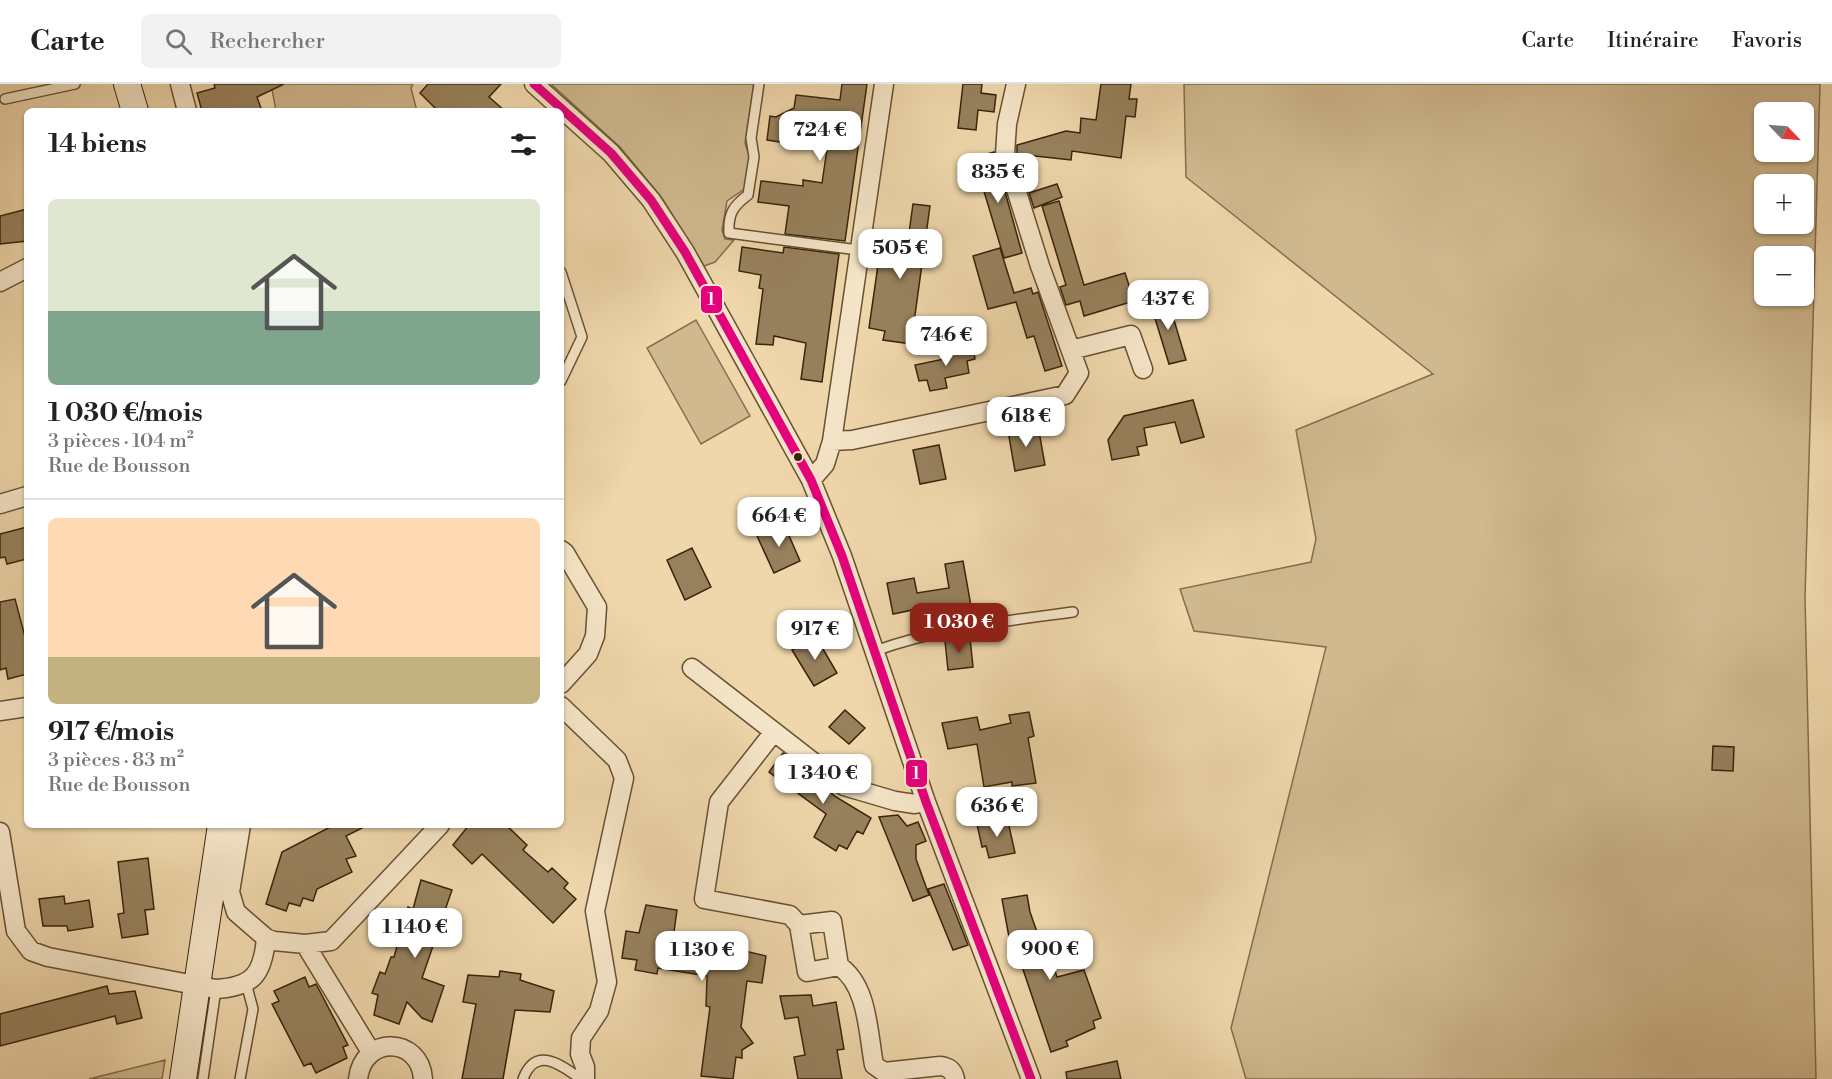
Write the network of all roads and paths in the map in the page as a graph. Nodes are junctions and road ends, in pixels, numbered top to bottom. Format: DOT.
graph roads {
  1 [pos="75,84"];
  2 [pos="127,84"];
  3 [pos="180,84"];
  4 [pos="534,84"];
  5 [pos="759,84"];
  6 [pos="884,84"];
  7 [pos="1016,84"];
  8 [pos="5,99"];
  9 [pos="134,108"];
  10 [pos="186,108"];
  11 [pos="561,108"];
  12 [pos="564,111"];
  13 [pos="858,250"];
  14 [pos="24,270"];
  15 [pos="564,281"];
  16 [pos="0,282"];
  17 [pos="1071,350"];
  18 [pos="1143,369"];
  19 [pos="564,375"];
  20 [pos="832,441"];
  21 [pos="811,480"];
  22 [pos="24,497"];
  23 [pos="0,504"];
  24 [pos="564,552"];
  25 [pos="1073,612"];
  26 [pos="875,651"];
  27 [pos="692,668"];
  28 [pos="564,681"];
  29 [pos="24,707"];
  30 [pos="564,709"];
  31 [pos="0,711"];
  32 [pos="773,733"];
  33 [pos="926,802"];
  34 [pos="221,828"];
  35 [pos="241,828"];
  36 [pos="437,828"];
  37 [pos="0,832"];
  38 [pos="799,925"];
  39 [pos="266,938"];
  40 [pos="304,944"];
  41 [pos="839,966"];
  42 [pos="246,983"];
  43 [pos="207,987"];
  44 [pos="371,1052"];
  45 [pos="183,1079"];
  46 [pos="203,1079"];
  47 [pos="240,1079"];
  48 [pos="358,1079"];
  49 [pos="423,1079"];
  50 [pos="523,1079"];
  51 [pos="583,1079"];
  52 [pos="955,1079"];
  53 [pos="1031,1079"];
  1 -- 8 [label="lane"];
  2 -- 9 [label="main road"];
  3 -- 10 [label="street"];
  4 -- 11 [label="street"];
  5 -- 13 [label="lane"];
  6 -- 13 [label="street"];
  7 -- 17 [label="street"];
  12 -- 21 [label="street"];
  13 -- 20 [label="street"];
  14 -- 16 [label="street"];
  15 -- 19 [label="lane"];
  17 -- 18 [label="street"];
  17 -- 20 [label="street"];
  20 -- 21 [label="street"];
  21 -- 26 [label="street"];
  22 -- 23 [label="street"];
  24 -- 28 [label="street"];
  25 -- 26 [label="lane"];
  26 -- 33 [label="street"];
  27 -- 32 [label="street"];
  29 -- 31 [label="street"];
  30 -- 51 [label="street"];
  32 -- 33 [label="street"];
  32 -- 38 [label="street"];
  33 -- 53 [label="street"];
  34 -- 43 [label="main road"];
  35 -- 39 [label="street"];
  36 -- 40 [label="street"];
  37 -- 43 [label="street"];
  38 -- 41 [label="street"];
  38 -- 41 [label="street"];
  39 -- 40 [label="street"];
  39 -- 42 [label="street"];
  40 -- 44 [label="street"];
  41 -- 52 [label="street"];
  42 -- 43 [label="street"];
  42 -- 47 [label="lane"];
  43 -- 45 [label="main road"];
  43 -- 46 [label="lane"];
  44 -- 48 [label="street"];
  44 -- 49 [label="street"];
  50 -- 51 [label="lane"];
}
